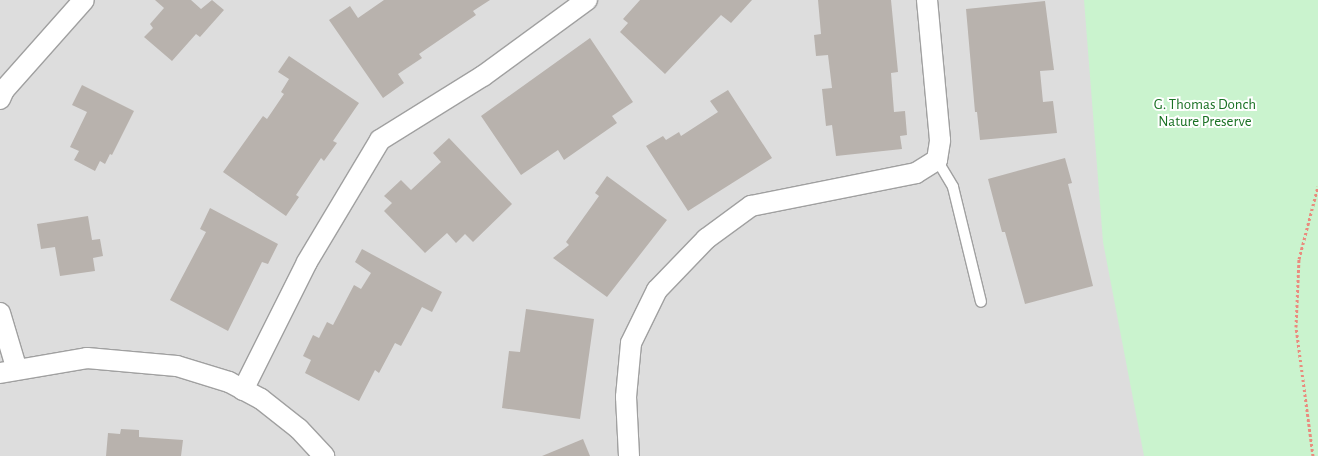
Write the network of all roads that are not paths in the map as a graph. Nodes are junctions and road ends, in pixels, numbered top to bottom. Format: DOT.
graph roads {
  1 [pos="84,0"];
  2 [pos="587,0"];
  3 [pos="926,0"];
  4 [pos="0,99"];
  5 [pos="937,160"];
  6 [pos="981,302"];
  7 [pos="0,313"];
  8 [pos="8,372"];
  9 [pos="243,390"];
  10 [pos="324,456"];
  11 [pos="629,456"];
  1 -- 4 [label="street"];
  2 -- 9 [label="street"];
  3 -- 5 [label="street"];
  5 -- 6 [label="lane"];
  5 -- 11 [label="street"];
  7 -- 8 [label="street"];
  8 -- 9 [label="street"];
  9 -- 10 [label="street"];
}
